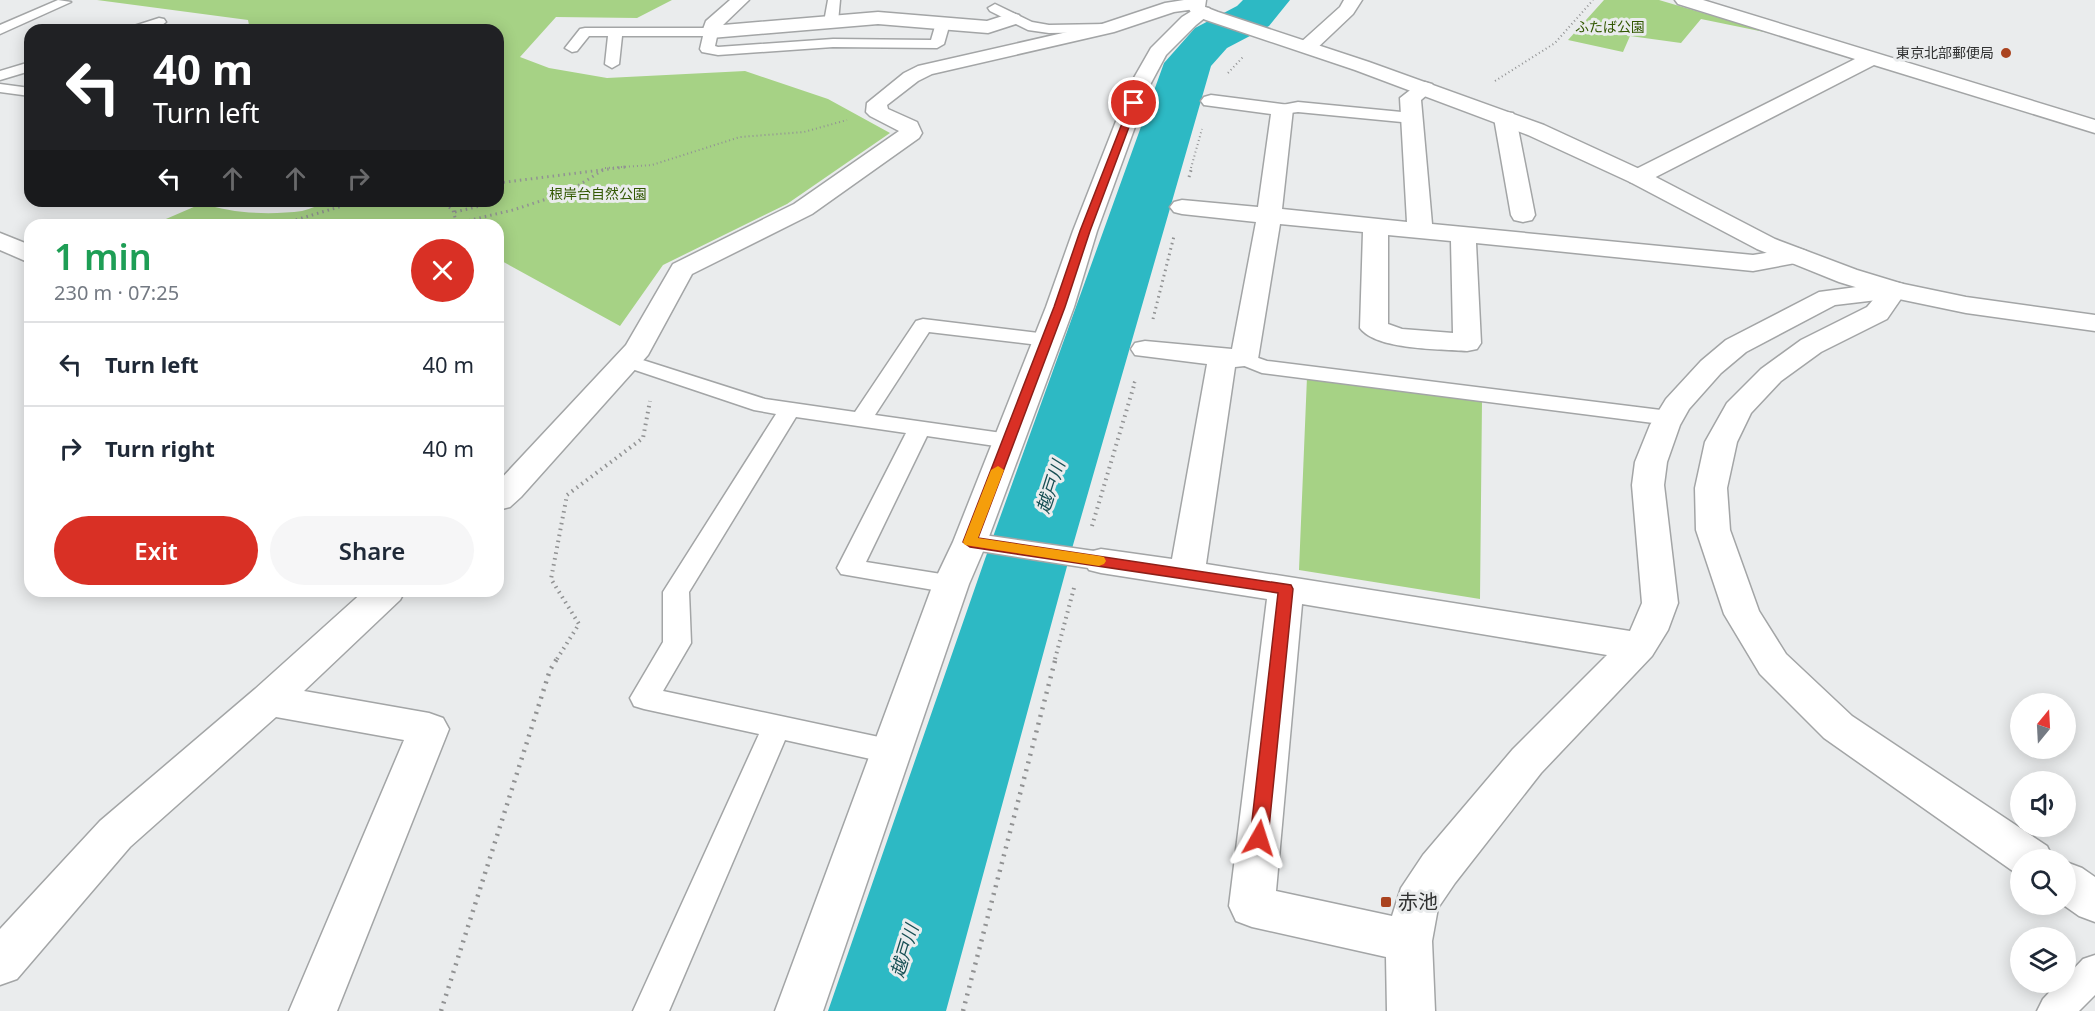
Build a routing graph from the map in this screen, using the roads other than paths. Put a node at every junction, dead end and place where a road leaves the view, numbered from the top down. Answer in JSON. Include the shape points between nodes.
{"nodes":[{"id":1,"x":740,"y":0,"type":"edge"},
{"id":2,"x":834,"y":0,"type":"edge"},
{"id":3,"x":1353,"y":0,"type":"edge"},
{"id":4,"x":1684,"y":0,"type":"edge"},
{"id":5,"x":64,"y":2,"type":"dead end"},
{"id":6,"x":1197,"y":6,"type":"edge"},
{"id":7,"x":995,"y":8,"type":"dead end"},
{"id":8,"x":1011,"y":19,"type":"junction"},
{"id":9,"x":159,"y":22,"type":"dead end"},
{"id":10,"x":831,"y":22,"type":"junction"},
{"id":11,"x":943,"y":23,"type":"junction"},
{"id":12,"x":153,"y":24,"type":"edge"},
{"id":13,"x":1107,"y":28,"type":"junction"},
{"id":14,"x":0,"y":30,"type":"edge"},
{"id":15,"x":711,"y":32,"type":"junction"},
{"id":16,"x":615,"y":33,"type":"junction"},
{"id":17,"x":1307,"y":47,"type":"junction"},
{"id":18,"x":572,"y":48,"type":"dead end"},
{"id":19,"x":1872,"y":58,"type":"junction"},
{"id":20,"x":612,"y":64,"type":"dead end"},
{"id":21,"x":24,"y":68,"type":"edge"},
{"id":22,"x":0,"y":76,"type":"edge"},
{"id":23,"x":0,"y":88,"type":"edge"},
{"id":24,"x":1425,"y":88,"type":"junction"},
{"id":25,"x":24,"y":91,"type":"edge"},
{"id":26,"x":1211,"y":102,"type":"dead end"},
{"id":27,"x":1282,"y":109,"type":"junction"},
{"id":28,"x":1412,"y":118,"type":"junction"},
{"id":29,"x":1505,"y":118,"type":"junction"},
{"id":30,"x":2095,"y":127,"type":"edge"},
{"id":31,"x":1638,"y":177,"type":"junction"},
{"id":32,"x":1182,"y":207,"type":"dead end"},
{"id":33,"x":1523,"y":215,"type":"dead end"},
{"id":34,"x":1269,"y":216,"type":"junction"},
{"id":35,"x":1377,"y":226,"type":"junction"},
{"id":36,"x":1420,"y":231,"type":"junction"},
{"id":37,"x":1463,"y":235,"type":"junction"},
{"id":38,"x":0,"y":241,"type":"edge"},
{"id":39,"x":24,"y":252,"type":"edge"},
{"id":40,"x":1797,"y":256,"type":"junction"},
{"id":41,"x":1894,"y":290,"type":"junction"},
{"id":42,"x":2095,"y":322,"type":"edge"},
{"id":43,"x":1047,"y":340,"type":"junction"},
{"id":44,"x":1145,"y":349,"type":"road end"},
{"id":45,"x":1233,"y":358,"type":"junction"},
{"id":46,"x":627,"y":361,"type":"junction"},
{"id":47,"x":790,"y":409,"type":"junction"},
{"id":48,"x":1669,"y":418,"type":"junction"},
{"id":49,"x":861,"y":419,"type":"junction"},
{"id":50,"x":920,"y":428,"type":"junction"},
{"id":51,"x":1008,"y":441,"type":"junction"},
{"id":52,"x":504,"y":494,"type":"edge"},
{"id":53,"x":978,"y":543,"type":"junction"},
{"id":54,"x":1083,"y":558,"type":"joint"},
{"id":55,"x":1187,"y":573,"type":"junction"},
{"id":56,"x":951,"y":584,"type":"junction"},
{"id":57,"x":1286,"y":589,"type":"junction"},
{"id":58,"x":381,"y":597,"type":"edge"},
{"id":59,"x":1639,"y":646,"type":"junction"},
{"id":60,"x":269,"y":700,"type":"junction"},
{"id":61,"x":776,"y":728,"type":"junction"},
{"id":62,"x":893,"y":752,"type":"junction"},
{"id":63,"x":2016,"y":849,"type":"edge"},
{"id":64,"x":2076,"y":889,"type":"edge"},
{"id":65,"x":2095,"y":902,"type":"edge"},
{"id":66,"x":1409,"y":941,"type":"junction"},
{"id":67,"x":0,"y":963,"type":"edge"},
{"id":68,"x":2095,"y":971,"type":"edge"},
{"id":69,"x":313,"y":1011,"type":"edge"},
{"id":70,"x":651,"y":1011,"type":"edge"},
{"id":71,"x":799,"y":1011,"type":"edge"},
{"id":72,"x":1410,"y":1011,"type":"edge"},
{"id":73,"x":2055,"y":1011,"type":"edge"}],
"edges":[{"from":1,"to":15,"type":"street","via":[[713,25]]},
{"from":2,"to":10,"type":"lane"},
{"from":3,"to":17,"type":"street"},
{"from":4,"to":19,"type":"street"},
{"from":5,"to":14,"type":"lane"},
{"from":6,"to":13,"type":"street","via":[[1171,7]]},
{"from":6,"to":17,"type":"street"},
{"from":6,"to":43,"type":"street","via":[[1189,21],[1158,52],[1141,83]]},
{"from":7,"to":8,"type":"lane"},
{"from":8,"to":11,"type":"street","via":[[988,27]]},
{"from":8,"to":13,"type":"lane","via":[[1049,29]]},
{"from":9,"to":12,"type":"lane"},
{"from":10,"to":11,"type":"street","via":[[878,18]]},
{"from":10,"to":15,"type":"street"},
{"from":11,"to":15,"type":"lane","via":[[937,44],[833,43],[718,51],[707,49]]},
{"from":13,"to":46,"type":"street","via":[[925,70],[911,77],[877,103],[877,112],[909,127],[911,133],[803,209],[682,269],[638,349]]},
{"from":15,"to":16,"type":"lane"},
{"from":16,"to":18,"type":"lane","via":[[585,32]]},
{"from":16,"to":20,"type":"lane"},
{"from":17,"to":24,"type":"street"},
{"from":19,"to":30,"type":"street"},
{"from":19,"to":31,"type":"street"},
{"from":21,"to":22,"type":"lane"},
{"from":23,"to":25,"type":"lane"},
{"from":24,"to":28,"type":"street","via":[[1410,98]]},
{"from":24,"to":29,"type":"street"},
{"from":26,"to":27,"type":"street"},
{"from":27,"to":28,"type":"lane","via":[[1298,107]]},
{"from":27,"to":34,"type":"street"},
{"from":28,"to":36,"type":"street"},
{"from":29,"to":31,"type":"street"},
{"from":29,"to":33,"type":"street"},
{"from":31,"to":40,"type":"street","via":[[1766,244]]},
{"from":32,"to":34,"type":"street"},
{"from":34,"to":35,"type":"street"},
{"from":34,"to":45,"type":"street"},
{"from":35,"to":36,"type":"street"},
{"from":35,"to":37,"type":"street","via":[[1374,328],[1398,338],[1467,343]]},
{"from":36,"to":37,"type":"street"},
{"from":37,"to":40,"type":"street","via":[[1753,263]]},
{"from":38,"to":39,"type":"street"},
{"from":40,"to":41,"type":"street"},
{"from":41,"to":42,"type":"street","via":[[1966,305]]},
{"from":41,"to":48,"type":"street","via":[[1828,298],[1736,346],[1711,367]]},
{"from":41,"to":63,"type":"street","via":[[1877,313],[1811,346],[1771,375],[1738,409],[1721,442],[1711,488],[1713,530],[1742,614],[1773,664],[1839,727]]},
{"from":43,"to":49,"type":"lane","via":[[922,325]]},
{"from":43,"to":51,"type":"street"},
{"from":44,"to":45,"type":"street"},
{"from":45,"to":48,"type":"lane","via":[[1262,368]]},
{"from":45,"to":55,"type":"street"},
{"from":46,"to":47,"type":"lane","via":[[762,405]]},
{"from":46,"to":52,"type":"street"},
{"from":47,"to":49,"type":"lane"},
{"from":47,"to":61,"type":"lane","via":[[676,592],[677,643],[644,698]]},
{"from":48,"to":59,"type":"street","via":[[1651,462],[1648,485],[1660,603]]},
{"from":49,"to":50,"type":"lane"},
{"from":50,"to":51,"type":"lane"},
{"from":50,"to":56,"type":"lane","via":[[850,568]]},
{"from":51,"to":53,"type":"street"},
{"from":53,"to":54,"type":"lane"},
{"from":53,"to":56,"type":"street"},
{"from":54,"to":55,"type":"street"},
{"from":55,"to":57,"type":"street"},
{"from":56,"to":62,"type":"street"},
{"from":57,"to":59,"type":"street"},
{"from":57,"to":66,"type":"street","via":[[1252,906]]},
{"from":58,"to":60,"type":"street"},
{"from":59,"to":66,"type":"street","via":[[1527,761],[1439,869],[1417,902]]},
{"from":60,"to":67,"type":"street","via":[[115,834]]},
{"from":60,"to":69,"type":"street","via":[[429,729]]},
{"from":61,"to":62,"type":"lane"},
{"from":61,"to":70,"type":"lane"},
{"from":62,"to":71,"type":"street"},
{"from":64,"to":65,"type":"street"},
{"from":66,"to":72,"type":"street"},
{"from":68,"to":73,"type":"lane"}]}
